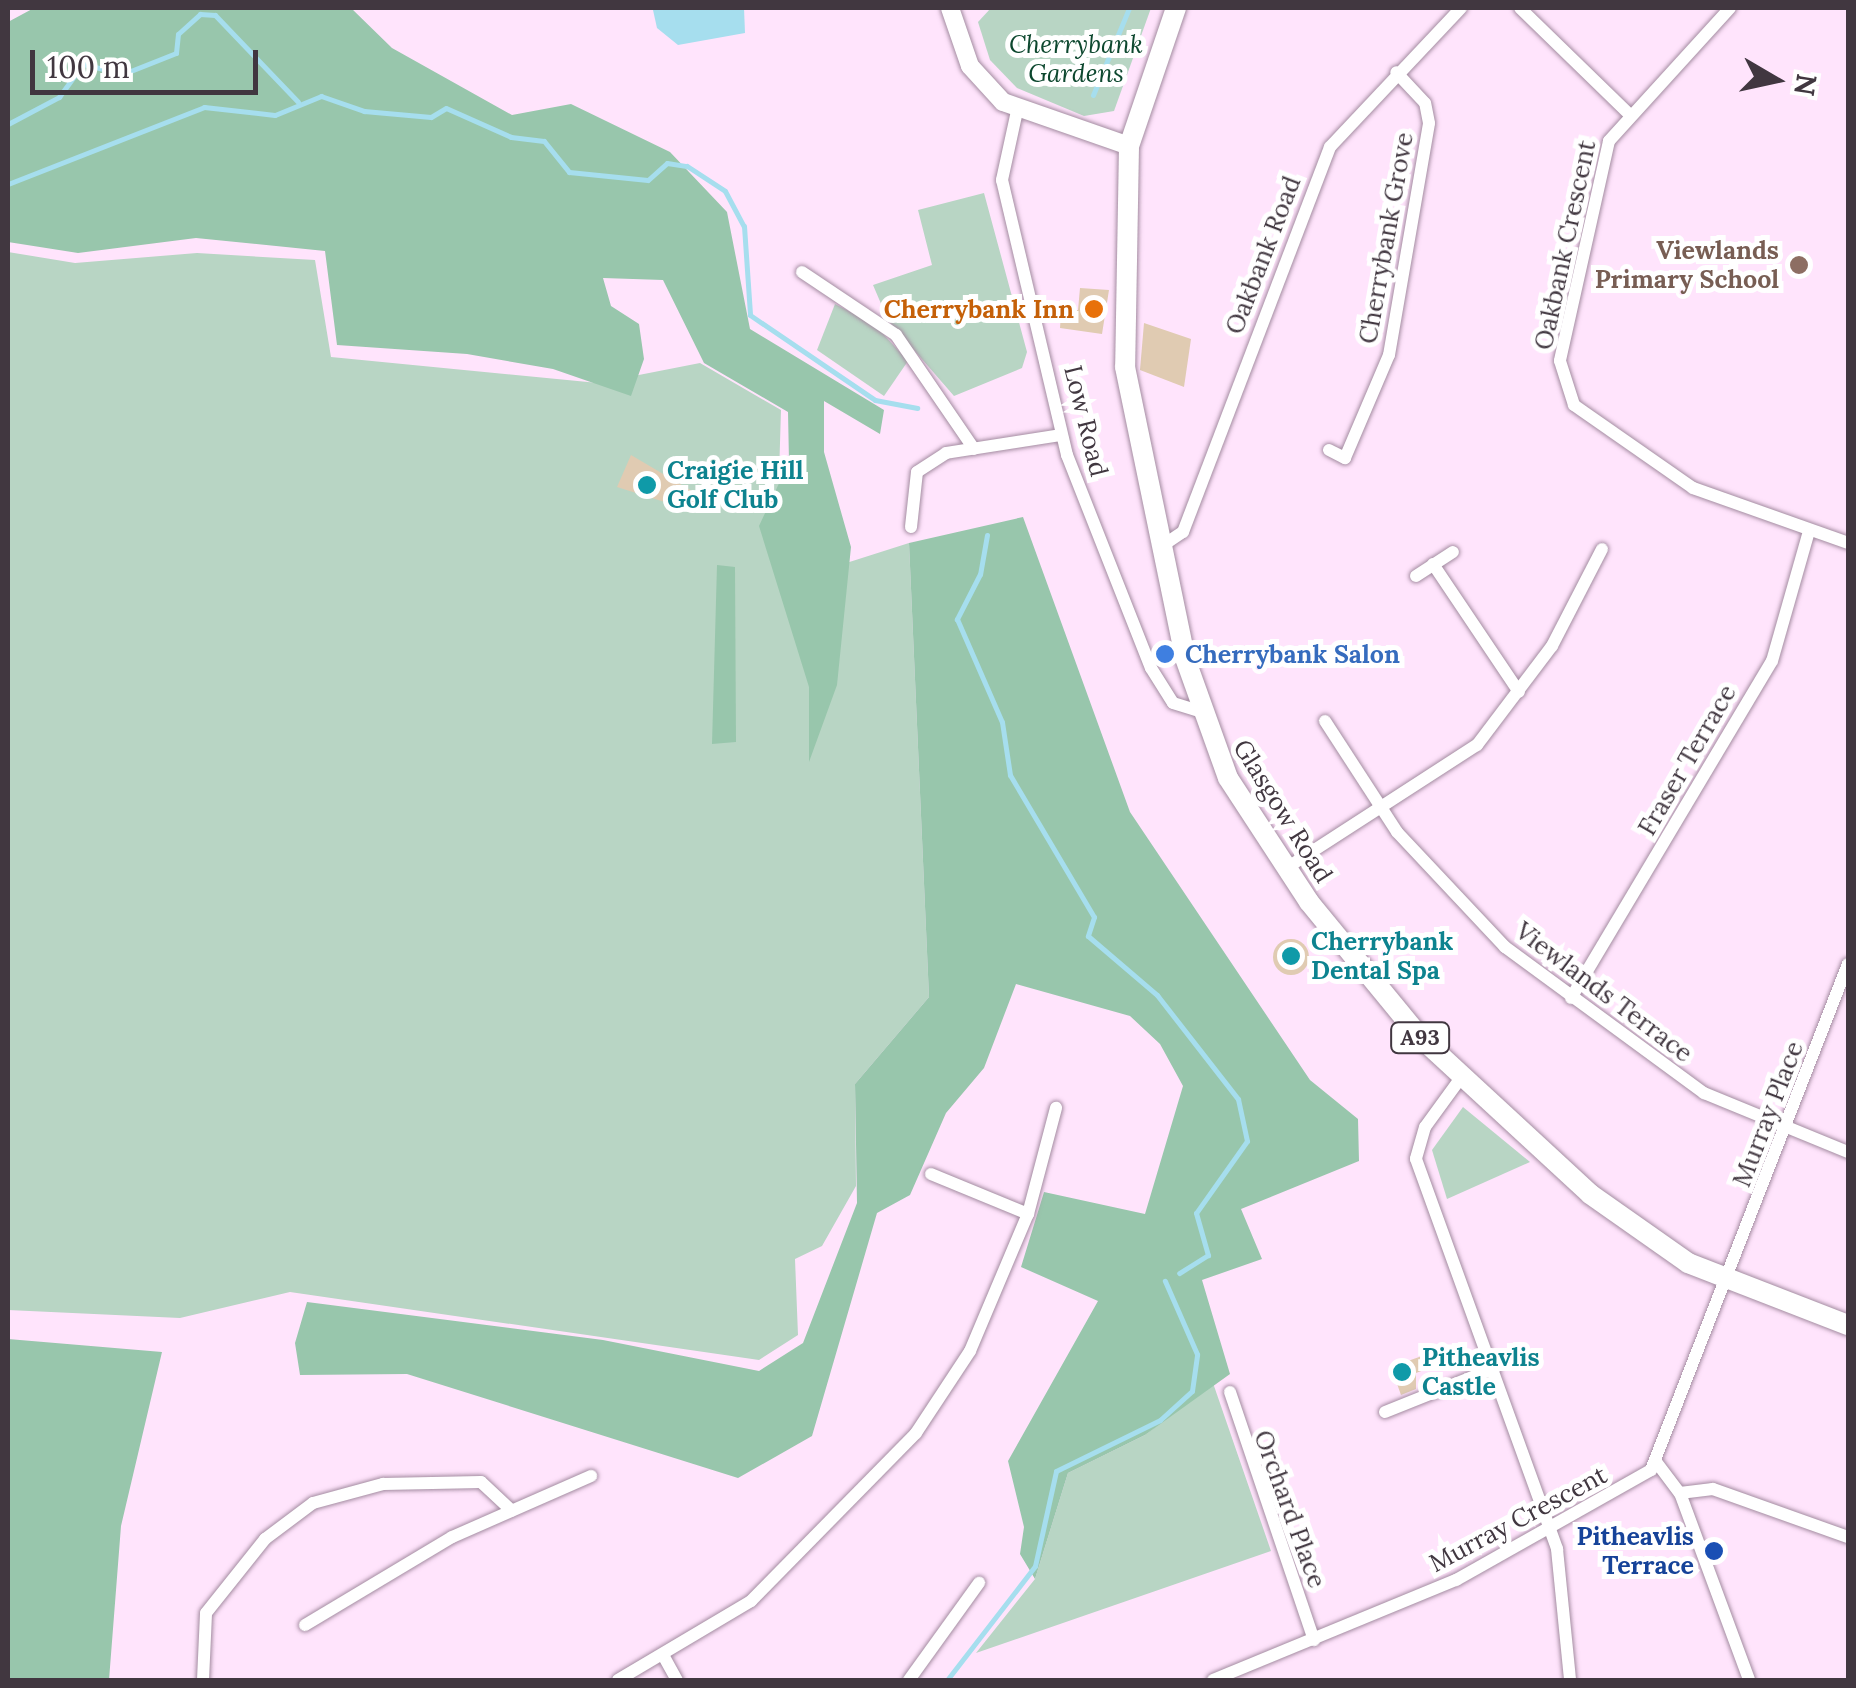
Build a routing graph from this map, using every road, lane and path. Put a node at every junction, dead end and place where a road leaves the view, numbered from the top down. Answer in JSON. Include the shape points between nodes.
{"nodes":[{"id":1,"x":950,"y":8,"type":"edge"},
{"id":2,"x":1176,"y":8,"type":"edge"},
{"id":3,"x":1461,"y":8,"type":"edge"},
{"id":4,"x":1520,"y":8,"type":"edge"},
{"id":5,"x":1730,"y":8,"type":"edge"},
{"id":6,"x":1396,"y":72,"type":"junction"},
{"id":7,"x":1017,"y":111,"type":"junction"},
{"id":8,"x":1628,"y":113,"type":"junction"},
{"id":9,"x":1129,"y":146,"type":"junction"},
{"id":10,"x":802,"y":272,"type":"dead end"},
{"id":11,"x":1061,"y":435,"type":"junction"},
{"id":12,"x":974,"y":448,"type":"junction"},
{"id":13,"x":1329,"y":450,"type":"dead end"},
{"id":14,"x":911,"y":527,"type":"dead end"},
{"id":15,"x":1809,"y":531,"type":"junction"},
{"id":16,"x":1848,"y":544,"type":"edge"},
{"id":17,"x":1160,"y":548,"type":"junction"},
{"id":18,"x":1602,"y":549,"type":"dead end"},
{"id":19,"x":1452,"y":552,"type":"dead end"},
{"id":20,"x":1433,"y":564,"type":"junction"},
{"id":21,"x":1416,"y":576,"type":"dead end"},
{"id":22,"x":1519,"y":692,"type":"junction"},
{"id":23,"x":1200,"y":711,"type":"junction"},
{"id":24,"x":1326,"y":721,"type":"dead end"},
{"id":25,"x":1378,"y":805,"type":"junction"},
{"id":26,"x":1285,"y":869,"type":"junction"},
{"id":27,"x":1848,"y":964,"type":"edge"},
{"id":28,"x":1571,"y":998,"type":"junction"},
{"id":29,"x":1460,"y":1079,"type":"junction"},
{"id":30,"x":1056,"y":1108,"type":"dead end"},
{"id":31,"x":1785,"y":1132,"type":"junction"},
{"id":32,"x":1848,"y":1152,"type":"edge"},
{"id":33,"x":931,"y":1174,"type":"dead end"},
{"id":34,"x":1028,"y":1214,"type":"junction"},
{"id":35,"x":1730,"y":1281,"type":"junction"},
{"id":36,"x":1848,"y":1325,"type":"edge"},
{"id":37,"x":1495,"y":1368,"type":"junction"},
{"id":38,"x":1230,"y":1392,"type":"dead end"},
{"id":39,"x":1385,"y":1412,"type":"dead end"},
{"id":40,"x":1657,"y":1463,"type":"junction"},
{"id":41,"x":591,"y":1476,"type":"dead end"},
{"id":42,"x":1680,"y":1493,"type":"junction"},
{"id":43,"x":512,"y":1511,"type":"junction"},
{"id":44,"x":1550,"y":1532,"type":"junction"},
{"id":45,"x":1848,"y":1537,"type":"edge"},
{"id":46,"x":979,"y":1584,"type":"dead end"},
{"id":47,"x":305,"y":1625,"type":"dead end"},
{"id":48,"x":1314,"y":1640,"type":"junction"},
{"id":49,"x":663,"y":1655,"type":"junction"},
{"id":50,"x":203,"y":1680,"type":"edge"},
{"id":51,"x":618,"y":1680,"type":"edge"},
{"id":52,"x":677,"y":1680,"type":"edge"},
{"id":53,"x":909,"y":1680,"type":"edge"},
{"id":54,"x":1213,"y":1680,"type":"edge"},
{"id":55,"x":1570,"y":1680,"type":"edge"},
{"id":56,"x":1749,"y":1680,"type":"edge"}],
"edges":[{"from":1,"to":7,"type":"main road","via":[[970,66]]},
{"from":2,"to":9,"type":"main road","name":"Glasgow Road","number":"A93"},
{"from":3,"to":6,"type":"street","name":"Oakbank Road"},
{"from":4,"to":8,"type":"street"},
{"from":5,"to":8,"type":"street","name":"Oakbank Crescent"},
{"from":6,"to":13,"type":"street","name":"Cherrybank Grove","via":[[1425,103],[1429,123],[1390,355],[1345,458]]},
{"from":6,"to":17,"type":"street","name":"Oakbank Road","via":[[1330,146],[1183,532]]},
{"from":7,"to":9,"type":"main road"},
{"from":7,"to":11,"type":"street","name":"Low Road","via":[[1002,180]]},
{"from":8,"to":15,"type":"street","name":"Oakbank Crescent","via":[[1604,156],[1560,361],[1574,405],[1693,488]]},
{"from":9,"to":17,"type":"main road","name":"Glasgow Road","number":"A93","via":[[1125,367]]},
{"from":10,"to":12,"type":"street","via":[[896,336]]},
{"from":11,"to":12,"type":"street"},
{"from":11,"to":23,"type":"street","name":"Low Road","via":[[1152,668],[1174,702]]},
{"from":12,"to":14,"type":"street","via":[[946,452],[917,472]]},
{"from":15,"to":16,"type":"street","name":"Oakbank Crescent"},
{"from":15,"to":28,"type":"street","name":"Fraser Terrace","via":[[1772,660]]},
{"from":17,"to":23,"type":"main road","name":"Glasgow Road","number":"A93"},
{"from":18,"to":22,"type":"street"},
{"from":19,"to":20,"type":"street"},
{"from":20,"to":21,"type":"street"},
{"from":20,"to":22,"type":"street"},
{"from":22,"to":25,"type":"street","via":[[1466,754]]},
{"from":23,"to":26,"type":"main road","name":"Glasgow Road","number":"A93","via":[[1228,778]]},
{"from":24,"to":25,"type":"street","name":"Viewlands Terrace"},
{"from":25,"to":26,"type":"street"},
{"from":25,"to":28,"type":"street","name":"Viewlands Terrace","via":[[1435,880]]},
{"from":26,"to":29,"type":"main road","name":"Glasgow Road","number":"A93"},
{"from":27,"to":31,"type":"street","name":"Murray Place"},
{"from":28,"to":31,"type":"street","name":"Viewlands Terrace","via":[[1661,1067]]},
{"from":29,"to":35,"type":"main road","name":"Glasgow Road","number":"A93","via":[[1632,1229]]},
{"from":29,"to":37,"type":"street","via":[[1425,1127],[1416,1158]]},
{"from":30,"to":34,"type":"street"},
{"from":31,"to":32,"type":"street","name":"Viewlands Terrace"},
{"from":31,"to":35,"type":"street","name":"Murray Place"},
{"from":33,"to":34,"type":"street"},
{"from":34,"to":49,"type":"street","via":[[970,1351],[916,1434],[752,1601]]},
{"from":35,"to":36,"type":"main road","name":"Glasgow Road","number":"A93"},
{"from":35,"to":40,"type":"street"},
{"from":37,"to":39,"type":"street"},
{"from":37,"to":44,"type":"street"},
{"from":38,"to":48,"type":"street","name":"Orchard Place"},
{"from":40,"to":42,"type":"street"},
{"from":40,"to":44,"type":"street","name":"Murray Crescent"},
{"from":41,"to":43,"type":"street"},
{"from":42,"to":45,"type":"street","via":[[1713,1489]]},
{"from":42,"to":56,"type":"street"},
{"from":43,"to":47,"type":"street"},
{"from":43,"to":50,"type":"street","via":[[481,1482],[383,1484],[313,1503],[265,1538],[206,1613]]},
{"from":44,"to":48,"type":"street","name":"Murray Crescent"},
{"from":44,"to":55,"type":"street","via":[[1564,1578]]},
{"from":46,"to":53,"type":"street"},
{"from":48,"to":54,"type":"street","name":"Murray Crescent"},
{"from":49,"to":51,"type":"street"},
{"from":49,"to":52,"type":"street"}]}
